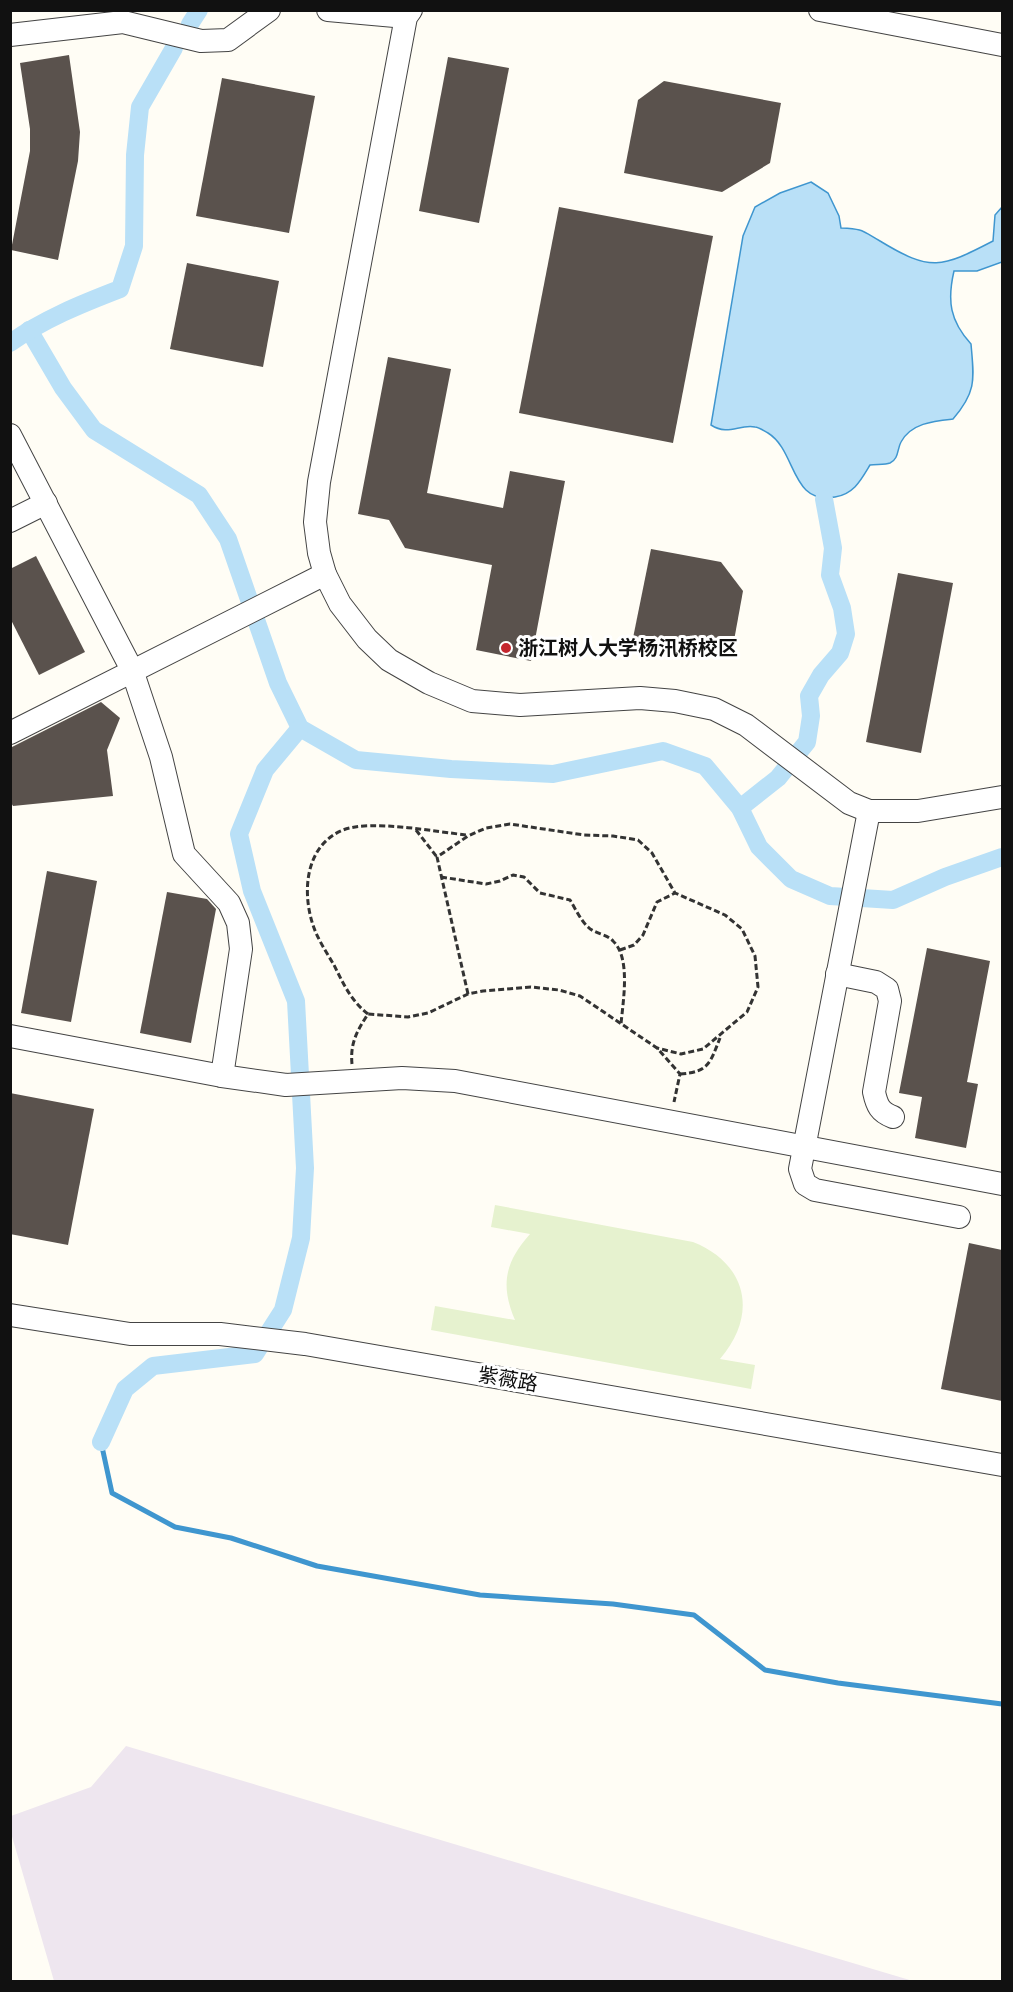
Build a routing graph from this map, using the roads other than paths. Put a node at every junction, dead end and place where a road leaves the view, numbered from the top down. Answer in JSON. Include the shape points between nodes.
{"nodes":[{"id":1,"x":268,"y":10,"type":"edge"},
{"id":2,"x":328,"y":10,"type":"edge"},
{"id":3,"x":820,"y":10,"type":"edge"},
{"id":4,"x":408,"y":14,"type":"edge"},
{"id":5,"x":10,"y":35,"type":"edge"},
{"id":6,"x":1002,"y":45,"type":"edge"},
{"id":7,"x":10,"y":435,"type":"edge"},
{"id":8,"x":46,"y":503,"type":"junction"},
{"id":9,"x":10,"y":521,"type":"edge"},
{"id":10,"x":325,"y":574,"type":"junction"},
{"id":11,"x":132,"y":670,"type":"junction"},
{"id":12,"x":10,"y":733,"type":"edge"},
{"id":13,"x":1002,"y":797,"type":"edge"},
{"id":14,"x":869,"y":811,"type":"junction"},
{"id":15,"x":837,"y":974,"type":"junction"},
{"id":16,"x":10,"y":1036,"type":"edge"},
{"id":17,"x":222,"y":1076,"type":"junction"},
{"id":18,"x":893,"y":1117,"type":"dead end"},
{"id":19,"x":803,"y":1147,"type":"junction"},
{"id":20,"x":1002,"y":1184,"type":"edge"},
{"id":21,"x":959,"y":1217,"type":"dead end"},
{"id":22,"x":10,"y":1315,"type":"edge"},
{"id":23,"x":1002,"y":1465,"type":"edge"}],
"edges":[{"from":1,"to":5,"type":"street","via":[[228,40],[201,41],[123,22]]},
{"from":2,"to":4,"type":"street"},
{"from":3,"to":6,"type":"street"},
{"from":4,"to":10,"type":"street","via":[[319,482],[315,522]]},
{"from":7,"to":8,"type":"street"},
{"from":8,"to":9,"type":"street"},
{"from":8,"to":11,"type":"street"},
{"from":10,"to":11,"type":"street"},
{"from":10,"to":14,"type":"street","via":[[340,604],[367,639],[389,660],[429,683],[472,701],[520,705],[640,698],[714,710],[746,725],[849,803]]},
{"from":11,"to":12,"type":"street"},
{"from":11,"to":17,"type":"street","via":[[161,758],[184,854],[229,903],[238,923],[241,949]]},
{"from":13,"to":14,"type":"street","via":[[918,811]]},
{"from":14,"to":15,"type":"street"},
{"from":15,"to":18,"type":"street","via":[[876,982],[887,989],[890,1001],[874,1092],[882,1113]]},
{"from":15,"to":19,"type":"street"},
{"from":16,"to":17,"type":"street"},
{"from":17,"to":19,"type":"street","via":[[286,1084],[402,1078],[455,1081]]},
{"from":19,"to":20,"type":"street"},
{"from":19,"to":21,"type":"street","via":[[800,1169],[805,1184],[815,1190]]},
{"from":22,"to":23,"type":"street","name":"紫薇路","via":[[130,1334],[219,1334],[305,1344]]}]}
